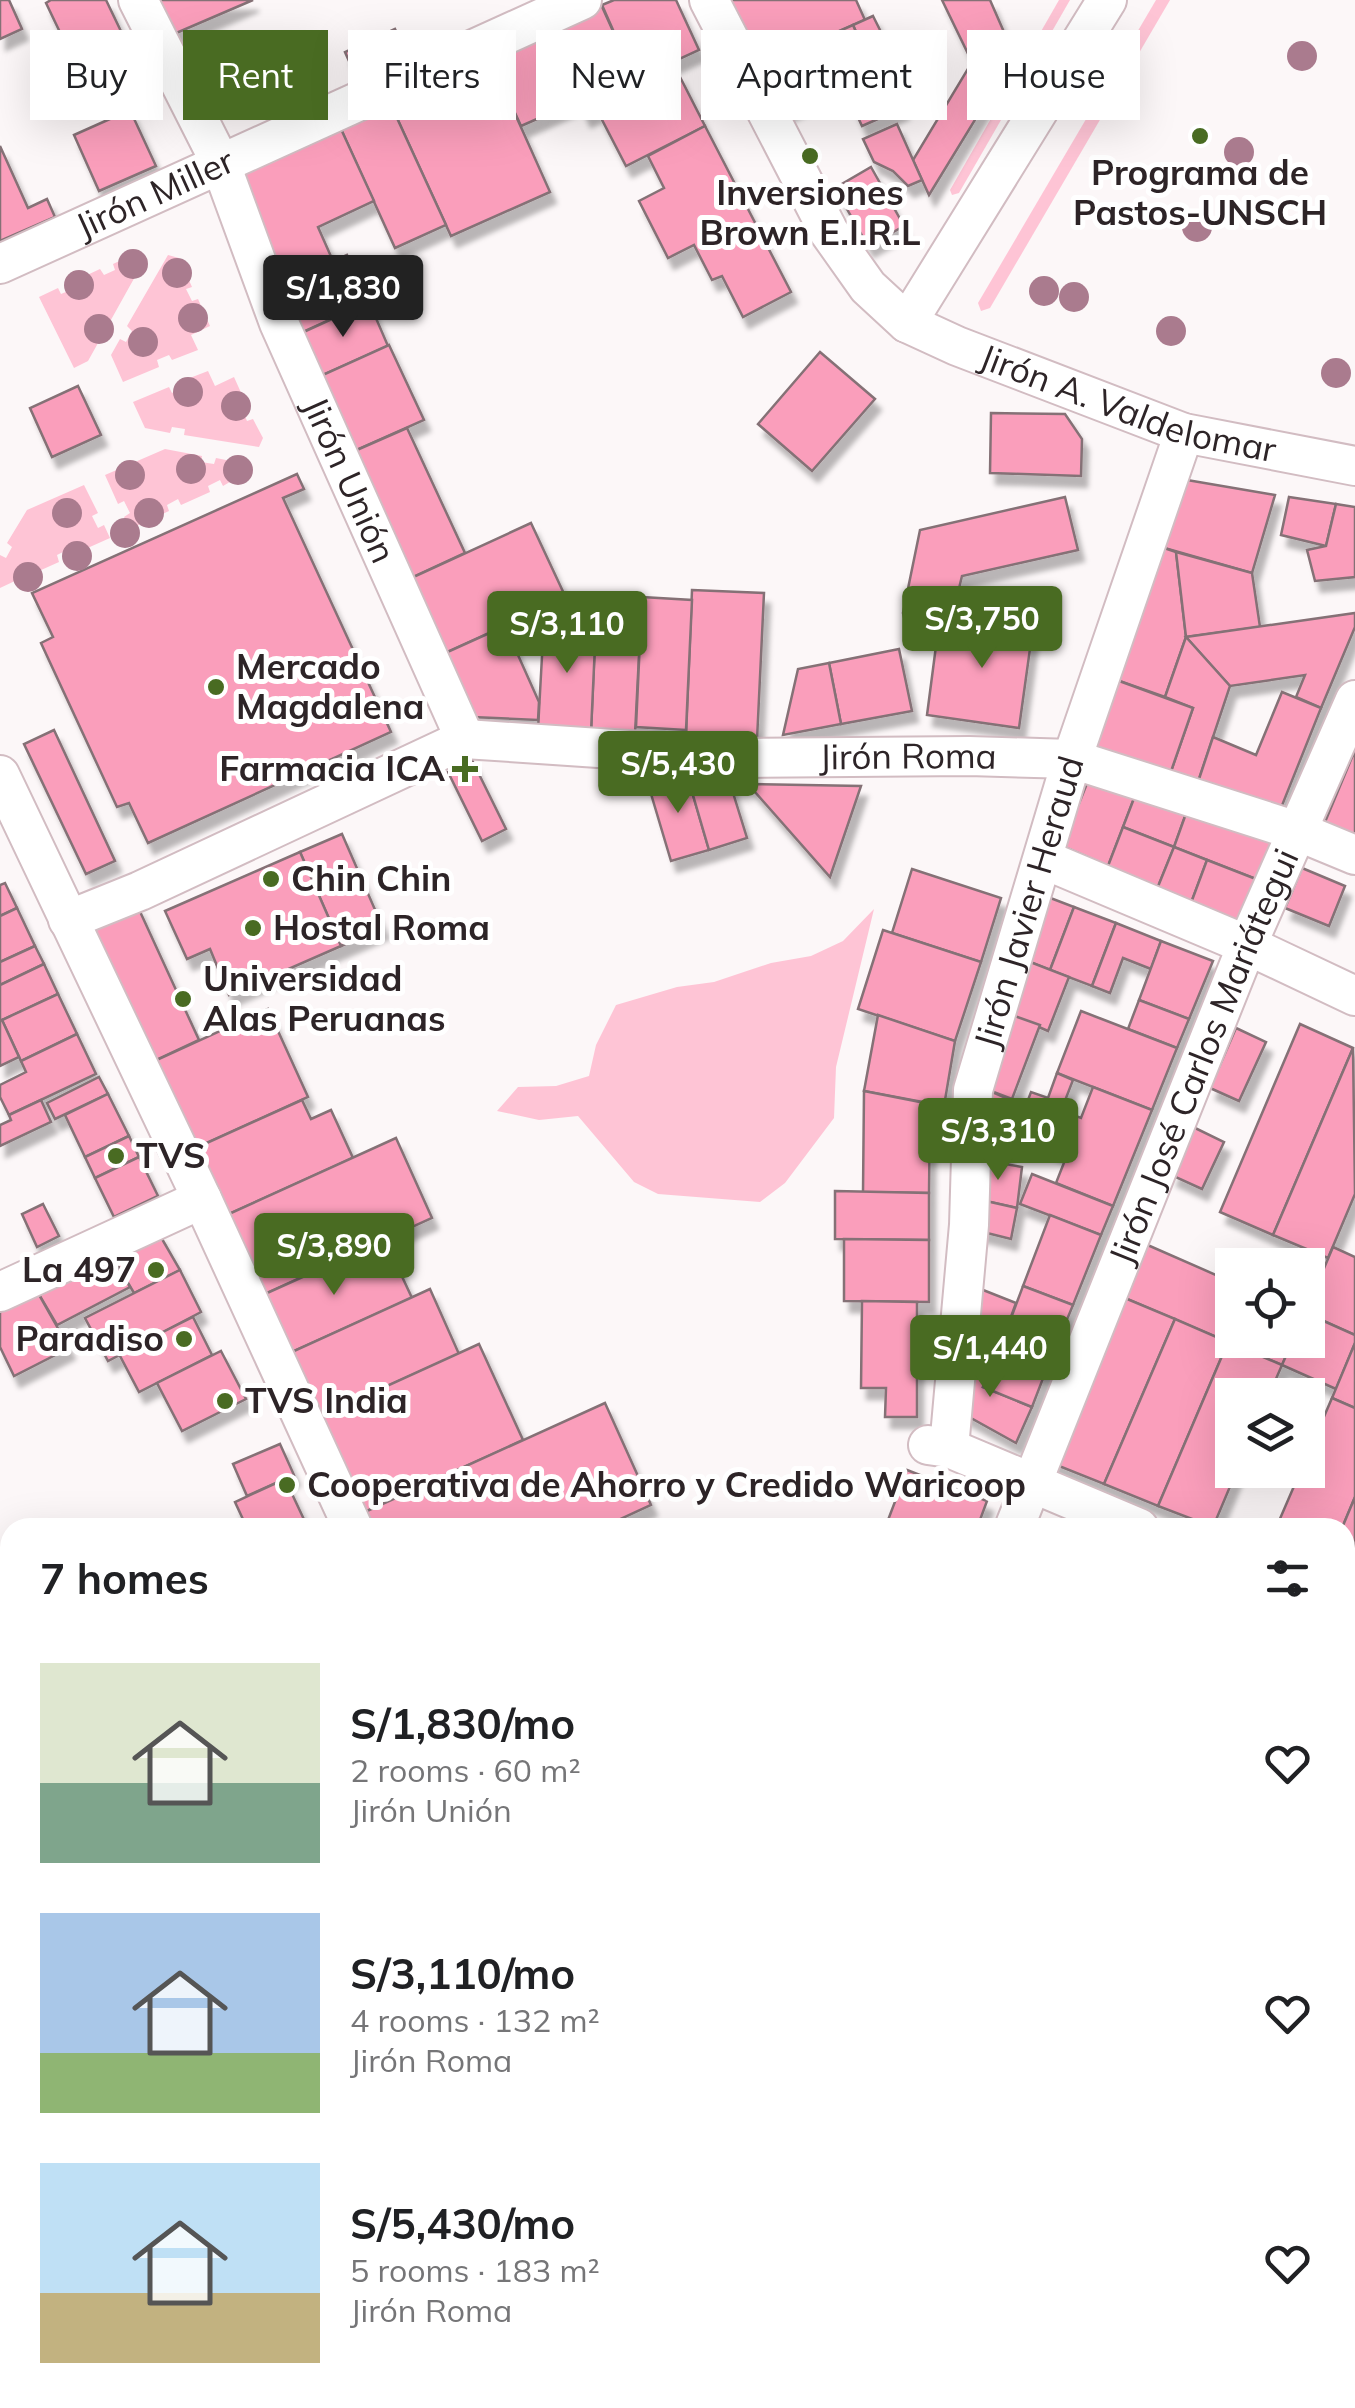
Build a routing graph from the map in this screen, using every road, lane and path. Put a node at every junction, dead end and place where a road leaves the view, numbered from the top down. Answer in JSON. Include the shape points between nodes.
{"nodes":[{"id":1,"x":138,"y":0,"type":"edge"},
{"id":2,"x":582,"y":0,"type":"edge"},
{"id":3,"x":709,"y":0,"type":"edge"},
{"id":4,"x":1107,"y":0,"type":"edge"},
{"id":5,"x":220,"y":162,"type":"junction"},
{"id":6,"x":0,"y":264,"type":"edge"},
{"id":7,"x":907,"y":324,"type":"junction"},
{"id":8,"x":1184,"y":433,"type":"junction"},
{"id":9,"x":1355,"y":466,"type":"edge"},
{"id":10,"x":1355,"y":700,"type":"edge"},
{"id":11,"x":466,"y":739,"type":"junction"},
{"id":12,"x":1072,"y":758,"type":"junction"},
{"id":13,"x":0,"y":775,"type":"edge"},
{"id":14,"x":1297,"y":831,"type":"junction"},
{"id":15,"x":1355,"y":856,"type":"edge"},
{"id":16,"x":1044,"y":859,"type":"junction"},
{"id":17,"x":68,"y":920,"type":"junction"},
{"id":18,"x":1247,"y":946,"type":"junction"},
{"id":19,"x":1355,"y":996,"type":"edge"},
{"id":20,"x":202,"y":1199,"type":"junction"},
{"id":21,"x":0,"y":1292,"type":"edge"},
{"id":22,"x":1030,"y":1484,"type":"junction"},
{"id":23,"x":348,"y":1518,"type":"edge"},
{"id":24,"x":1018,"y":1518,"type":"edge"},
{"id":25,"x":1114,"y":1518,"type":"edge"}],
"edges":[{"from":1,"to":5,"type":"street","name":"Jirón Unión"},
{"from":2,"to":5,"type":"street","name":"Jirón Miller"},
{"from":3,"to":7,"type":"street","name":"Jirón A. Valdelomar","via":[[829,232],[868,287]]},
{"from":4,"to":7,"type":"street"},
{"from":5,"to":6,"type":"street","name":"Jirón Miller"},
{"from":5,"to":11,"type":"street","name":"Jirón Unión","via":[[280,323]]},
{"from":7,"to":8,"type":"street","name":"Jirón A. Valdelomar"},
{"from":8,"to":9,"type":"street","name":"Jirón A. Valdelomar"},
{"from":8,"to":12,"type":"street","name":"Jirón Javier Heraud"},
{"from":10,"to":14,"type":"street","name":"Jirón José Carlos Mariátegui"},
{"from":11,"to":12,"type":"street","name":"Jirón Roma","via":[[746,758]]},
{"from":11,"to":17,"type":"street","name":"Jirón Roma"},
{"from":12,"to":14,"type":"street","name":"Jirón Roma"},
{"from":12,"to":16,"type":"street","name":"Jirón Javier Heraud"},
{"from":13,"to":17,"type":"street"},
{"from":14,"to":15,"type":"street","name":"Jirón Roma"},
{"from":14,"to":18,"type":"street","name":"Jirón José Carlos Mariátegui"},
{"from":16,"to":18,"type":"street"},
{"from":16,"to":22,"type":"street","name":"Jirón Javier Heraud","via":[[974,1090],[969,1226],[936,1446]]},
{"from":17,"to":20,"type":"street"},
{"from":18,"to":19,"type":"street"},
{"from":18,"to":22,"type":"street","name":"Jirón José Carlos Mariátegui"},
{"from":20,"to":21,"type":"street"},
{"from":20,"to":23,"type":"street"},
{"from":22,"to":24,"type":"street","name":"Jirón José Carlos Mariátegui"},
{"from":22,"to":25,"type":"street"}]}
